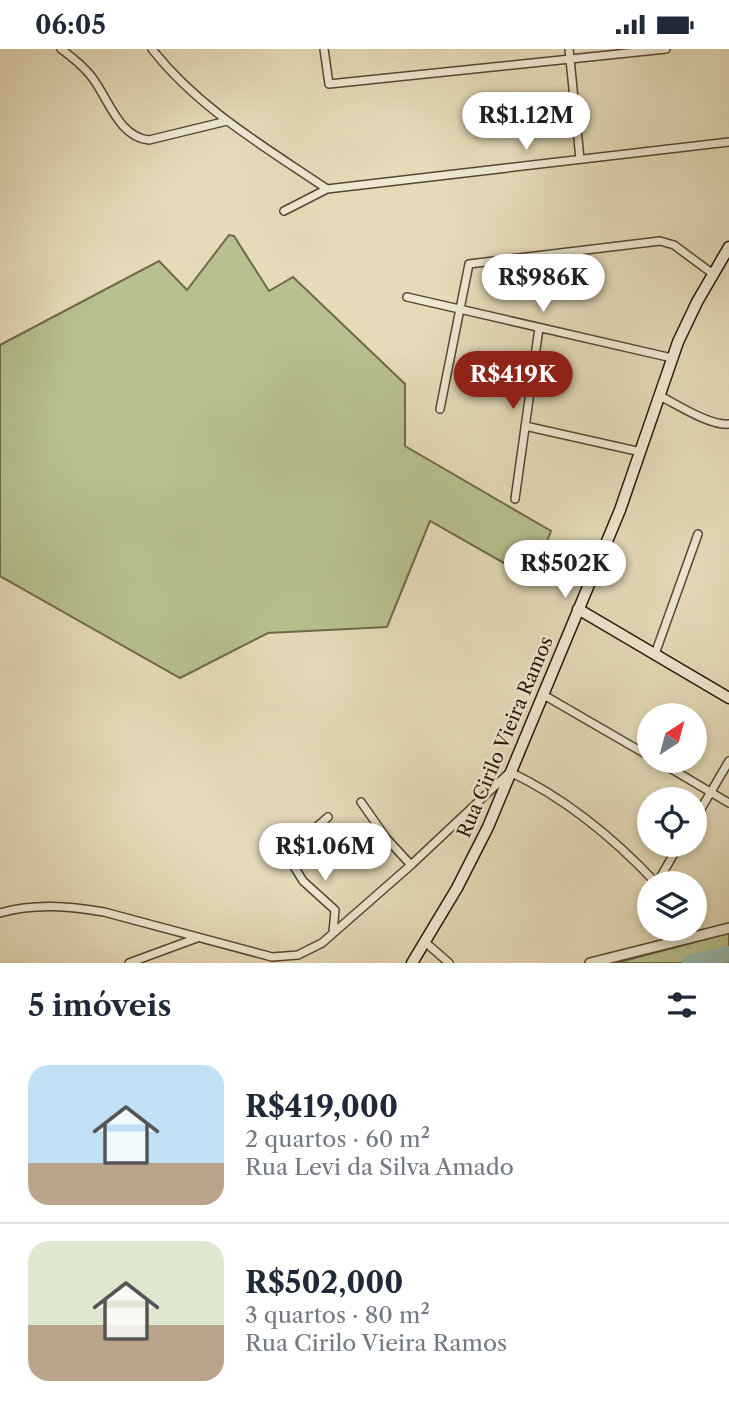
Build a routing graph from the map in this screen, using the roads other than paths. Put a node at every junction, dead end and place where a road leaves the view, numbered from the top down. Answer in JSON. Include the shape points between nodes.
{"nodes":[{"id":1,"x":61,"y":49,"type":"edge"},
{"id":2,"x":152,"y":49,"type":"edge"},
{"id":3,"x":324,"y":49,"type":"edge"},
{"id":4,"x":569,"y":49,"type":"edge"},
{"id":5,"x":666,"y":49,"type":"edge"},
{"id":6,"x":570,"y":59,"type":"junction"},
{"id":7,"x":228,"y":121,"type":"junction"},
{"id":8,"x":729,"y":142,"type":"edge"},
{"id":9,"x":580,"y":159,"type":"junction"},
{"id":10,"x":327,"y":189,"type":"junction"},
{"id":11,"x":284,"y":211,"type":"dead end"},
{"id":12,"x":729,"y":247,"type":"edge"},
{"id":13,"x":713,"y":274,"type":"junction"},
{"id":14,"x":407,"y":297,"type":"dead end"},
{"id":15,"x":460,"y":309,"type":"junction"},
{"id":16,"x":539,"y":328,"type":"junction"},
{"id":17,"x":672,"y":358,"type":"junction"},
{"id":18,"x":660,"y":396,"type":"junction"},
{"id":19,"x":440,"y":409,"type":"dead end"},
{"id":20,"x":729,"y":424,"type":"edge"},
{"id":21,"x":525,"y":426,"type":"junction"},
{"id":22,"x":641,"y":452,"type":"junction"},
{"id":23,"x":515,"y":499,"type":"dead end"},
{"id":24,"x":698,"y":534,"type":"dead end"},
{"id":25,"x":578,"y":609,"type":"junction"},
{"id":26,"x":654,"y":654,"type":"junction"},
{"id":27,"x":542,"y":694,"type":"junction"},
{"id":28,"x":729,"y":698,"type":"edge"},
{"id":29,"x":637,"y":749,"type":"edge"},
{"id":30,"x":729,"y":761,"type":"edge"},
{"id":31,"x":510,"y":772,"type":"junction"},
{"id":32,"x":679,"y":773,"type":"edge"},
{"id":33,"x":711,"y":792,"type":"junction"},
{"id":34,"x":707,"y":799,"type":"edge"},
{"id":35,"x":361,"y":803,"type":"dead end"},
{"id":36,"x":729,"y":803,"type":"edge"},
{"id":37,"x":328,"y":817,"type":"dead end"},
{"id":38,"x":277,"y":839,"type":"dead end"},
{"id":39,"x":286,"y":854,"type":"junction"},
{"id":40,"x":411,"y":865,"type":"junction"},
{"id":41,"x":645,"y":871,"type":"edge"},
{"id":42,"x":0,"y":913,"type":"edge"},
{"id":43,"x":729,"y":928,"type":"edge"},
{"id":44,"x":707,"y":931,"type":"edge"},
{"id":45,"x":332,"y":933,"type":"junction"},
{"id":46,"x":198,"y":938,"type":"junction"},
{"id":47,"x":662,"y":941,"type":"edge"},
{"id":48,"x":425,"y":942,"type":"junction"},
{"id":49,"x":129,"y":963,"type":"edge"},
{"id":50,"x":412,"y":963,"type":"edge"},
{"id":51,"x":449,"y":963,"type":"edge"},
{"id":52,"x":590,"y":963,"type":"edge"}],
"edges":[{"from":1,"to":7,"type":"street","via":[[90,75],[122,124],[139,139]]},
{"from":2,"to":7,"type":"street","via":[[179,81]]},
{"from":3,"to":6,"type":"street","via":[[329,85]]},
{"from":4,"to":6,"type":"street"},
{"from":5,"to":6,"type":"street"},
{"from":6,"to":9,"type":"street"},
{"from":7,"to":10,"type":"street"},
{"from":8,"to":9,"type":"street"},
{"from":9,"to":10,"type":"street"},
{"from":10,"to":11,"type":"street"},
{"from":12,"to":13,"type":"main road","name":"Rua Cirilo Vieira Ramos"},
{"from":13,"to":15,"type":"street","via":[[674,245],[660,241],[469,264]]},
{"from":13,"to":17,"type":"main road","name":"Rua Cirilo Vieira Ramos"},
{"from":14,"to":15,"type":"street"},
{"from":15,"to":16,"type":"street"},
{"from":15,"to":19,"type":"street"},
{"from":16,"to":17,"type":"street"},
{"from":16,"to":21,"type":"street"},
{"from":17,"to":18,"type":"main road","name":"Rua Cirilo Vieira Ramos"},
{"from":18,"to":20,"type":"street","via":[[712,421]]},
{"from":18,"to":22,"type":"main road","name":"Rua Cirilo Vieira Ramos"},
{"from":21,"to":22,"type":"street"},
{"from":21,"to":23,"type":"street"},
{"from":22,"to":25,"type":"main road","name":"Rua Cirilo Vieira Ramos"},
{"from":24,"to":26,"type":"street"},
{"from":25,"to":26,"type":"main road"},
{"from":25,"to":27,"type":"main road","name":"Rua Cirilo Vieira Ramos"},
{"from":26,"to":28,"type":"main road"},
{"from":27,"to":29,"type":"street"},
{"from":27,"to":31,"type":"main road","name":"Rua Cirilo Vieira Ramos"},
{"from":30,"to":33,"type":"street"},
{"from":31,"to":40,"type":"street"},
{"from":31,"to":41,"type":"street","via":[[561,799]]},
{"from":31,"to":48,"type":"main road","name":"Rua Cirilo Vieira Ramos","via":[[476,853]]},
{"from":32,"to":33,"type":"street"},
{"from":33,"to":34,"type":"street"},
{"from":33,"to":36,"type":"street"},
{"from":35,"to":40,"type":"street"},
{"from":37,"to":39,"type":"street"},
{"from":38,"to":39,"type":"street"},
{"from":39,"to":45,"type":"street","via":[[303,881],[335,910]]},
{"from":40,"to":45,"type":"street"},
{"from":42,"to":46,"type":"street","via":[[76,907]]},
{"from":43,"to":44,"type":"street"},
{"from":45,"to":46,"type":"street","via":[[311,950],[286,957]]},
{"from":46,"to":49,"type":"street"},
{"from":47,"to":52,"type":"street"},
{"from":48,"to":50,"type":"main road","name":"Rua Cirilo Vieira Ramos"},
{"from":48,"to":51,"type":"street"}]}
